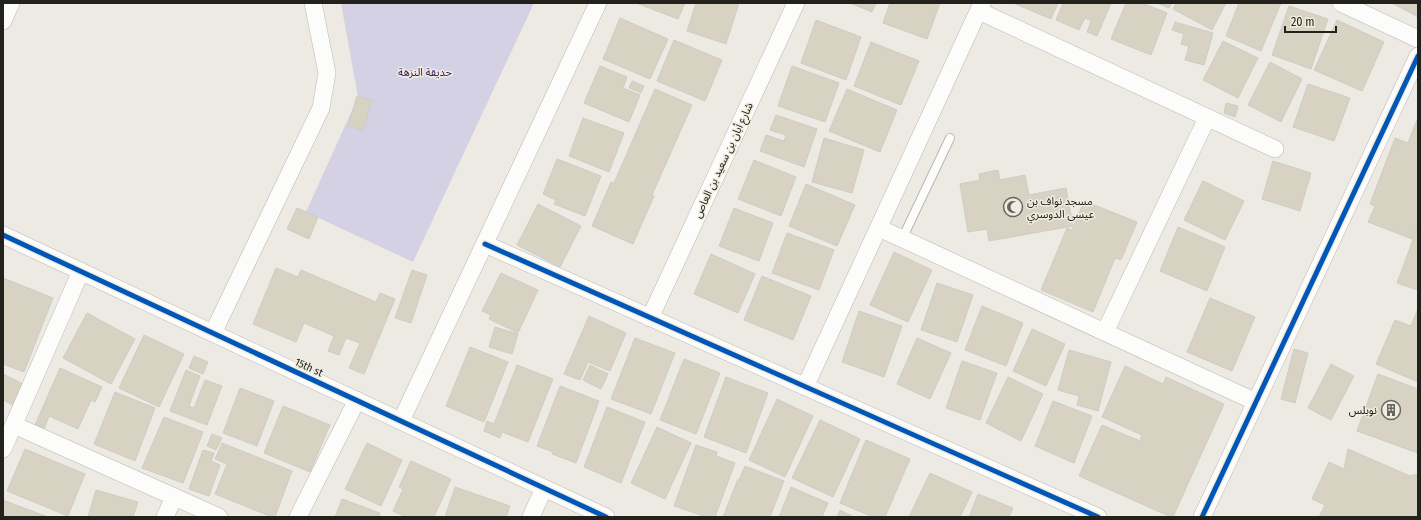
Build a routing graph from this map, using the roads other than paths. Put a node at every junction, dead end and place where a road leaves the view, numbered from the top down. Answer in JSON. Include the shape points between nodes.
{"nodes":[{"id":1,"x":11,"y":3,"type":"edge"},
{"id":2,"x":313,"y":3,"type":"edge"},
{"id":3,"x":598,"y":3,"type":"edge"},
{"id":4,"x":796,"y":3,"type":"edge"},
{"id":5,"x":1341,"y":3,"type":"edge"},
{"id":6,"x":981,"y":7,"type":"edge"},
{"id":7,"x":3,"y":21,"type":"edge"},
{"id":8,"x":1418,"y":39,"type":"edge"},
{"id":9,"x":1418,"y":56,"type":"edge"},
{"id":10,"x":1208,"y":118,"type":"junction"},
{"id":11,"x":950,"y":138,"type":"dead end"},
{"id":12,"x":1275,"y":150,"type":"dead end"},
{"id":13,"x":879,"y":228,"type":"junction"},
{"id":14,"x":3,"y":235,"type":"edge"},
{"id":15,"x":902,"y":239,"type":"junction"},
{"id":16,"x":485,"y":244,"type":"junction"},
{"id":17,"x":81,"y":272,"type":"junction"},
{"id":18,"x":650,"y":318,"type":"junction"},
{"id":19,"x":1105,"y":332,"type":"junction"},
{"id":20,"x":213,"y":333,"type":"junction"},
{"id":21,"x":805,"y":387,"type":"junction"},
{"id":22,"x":357,"y":400,"type":"junction"},
{"id":23,"x":1256,"y":402,"type":"junction"},
{"id":24,"x":401,"y":421,"type":"junction"},
{"id":25,"x":14,"y":425,"type":"junction"},
{"id":26,"x":3,"y":449,"type":"edge"},
{"id":27,"x":544,"y":488,"type":"junction"},
{"id":28,"x":174,"y":497,"type":"junction"},
{"id":29,"x":165,"y":517,"type":"edge"},
{"id":30,"x":219,"y":517,"type":"edge"},
{"id":31,"x":298,"y":517,"type":"edge"},
{"id":32,"x":531,"y":517,"type":"edge"},
{"id":33,"x":606,"y":517,"type":"edge"},
{"id":34,"x":1098,"y":517,"type":"edge"},
{"id":35,"x":1202,"y":517,"type":"edge"}],
"edges":[{"from":1,"to":7,"type":"street"},
{"from":2,"to":20,"type":"street","via":[[327,73],[321,108]]},
{"from":3,"to":16,"type":"street"},
{"from":4,"to":18,"type":"street","name":"شارع أبان بن سعيد بن العاص"},
{"from":5,"to":8,"type":"street"},
{"from":6,"to":10,"type":"street"},
{"from":6,"to":13,"type":"street"},
{"from":9,"to":23,"type":"street"},
{"from":10,"to":12,"type":"street"},
{"from":10,"to":19,"type":"street"},
{"from":11,"to":15,"type":"lane"},
{"from":13,"to":15,"type":"street"},
{"from":13,"to":21,"type":"street"},
{"from":14,"to":17,"type":"street","name":"15th st"},
{"from":15,"to":19,"type":"street"},
{"from":16,"to":18,"type":"street"},
{"from":16,"to":24,"type":"street"},
{"from":17,"to":20,"type":"street","name":"15th st"},
{"from":17,"to":25,"type":"street"},
{"from":18,"to":21,"type":"street"},
{"from":19,"to":23,"type":"street"},
{"from":20,"to":22,"type":"street","name":"15th st"},
{"from":21,"to":34,"type":"street"},
{"from":22,"to":24,"type":"street","name":"15th st"},
{"from":22,"to":31,"type":"street"},
{"from":23,"to":35,"type":"street"},
{"from":24,"to":27,"type":"street","name":"15th st"},
{"from":25,"to":26,"type":"street"},
{"from":25,"to":28,"type":"street"},
{"from":27,"to":32,"type":"street"},
{"from":27,"to":33,"type":"street","name":"15th st"},
{"from":28,"to":29,"type":"street"},
{"from":28,"to":30,"type":"street"}]}
